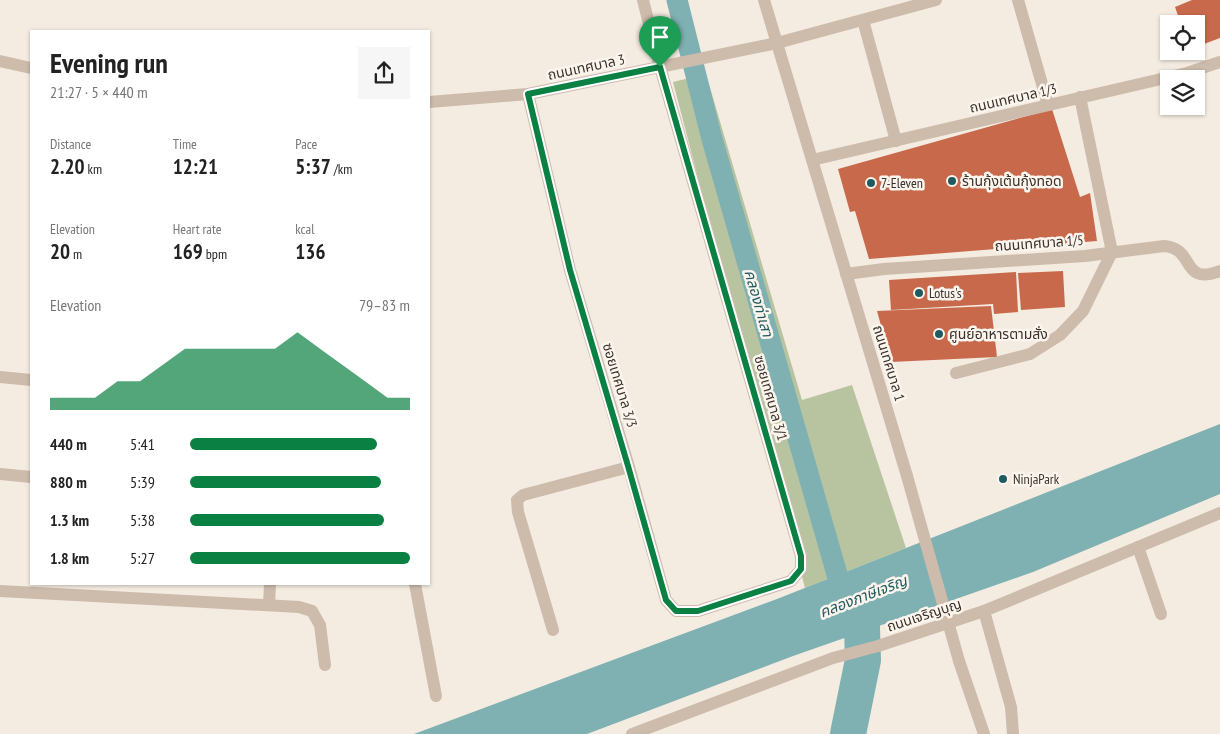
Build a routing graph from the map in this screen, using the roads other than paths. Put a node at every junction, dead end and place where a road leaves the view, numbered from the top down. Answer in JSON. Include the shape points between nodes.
{"nodes":[{"id":1,"x":643,"y":0,"type":"edge"},
{"id":2,"x":764,"y":0,"type":"edge"},
{"id":3,"x":936,"y":0,"type":"edge"},
{"id":4,"x":1018,"y":0,"type":"edge"},
{"id":5,"x":863,"y":20,"type":"junction"},
{"id":6,"x":777,"y":43,"type":"junction"},
{"id":7,"x":0,"y":61,"type":"edge"},
{"id":8,"x":1220,"y":62,"type":"edge"},
{"id":9,"x":661,"y":67,"type":"junction"},
{"id":10,"x":30,"y":68,"type":"edge"},
{"id":11,"x":528,"y":94,"type":"junction"},
{"id":12,"x":1080,"y":97,"type":"junction"},
{"id":13,"x":430,"y":102,"type":"edge"},
{"id":14,"x":1048,"y":105,"type":"junction"},
{"id":15,"x":896,"y":141,"type":"junction"},
{"id":16,"x":812,"y":160,"type":"junction"},
{"id":17,"x":1112,"y":252,"type":"junction"},
{"id":18,"x":1220,"y":271,"type":"edge"},
{"id":19,"x":846,"y":274,"type":"junction"},
{"id":20,"x":956,"y":373,"type":"dead end"},
{"id":21,"x":0,"y":377,"type":"edge"},
{"id":22,"x":30,"y":380,"type":"edge"},
{"id":23,"x":628,"y":466,"type":"junction"},
{"id":24,"x":0,"y":474,"type":"edge"},
{"id":25,"x":30,"y":478,"type":"edge"},
{"id":26,"x":1220,"y":513,"type":"edge"},
{"id":27,"x":1138,"y":547,"type":"junction"},
{"id":28,"x":270,"y":585,"type":"edge"},
{"id":29,"x":415,"y":585,"type":"edge"},
{"id":30,"x":0,"y":591,"type":"edge"},
{"id":31,"x":745,"y":596,"type":"joint"},
{"id":32,"x":269,"y":605,"type":"junction"},
{"id":33,"x":984,"y":611,"type":"junction"},
{"id":34,"x":1161,"y":614,"type":"dead end"},
{"id":35,"x":553,"y":630,"type":"dead end"},
{"id":36,"x":325,"y":665,"type":"dead end"},
{"id":37,"x":436,"y":696,"type":"dead end"},
{"id":38,"x":632,"y":734,"type":"edge"},
{"id":39,"x":984,"y":734,"type":"edge"},
{"id":40,"x":1013,"y":734,"type":"edge"}],
"edges":[{"from":1,"to":9,"type":"street","name":"ซอยเทศบาล 3/1"},
{"from":2,"to":6,"type":"street","name":"ถนนเทศบาล 1"},
{"from":3,"to":5,"type":"street","name":"ถนนเทศบาล 3"},
{"from":4,"to":14,"type":"street"},
{"from":5,"to":6,"type":"street","name":"ถนนเทศบาล 3"},
{"from":5,"to":15,"type":"street"},
{"from":6,"to":9,"type":"street","name":"ถนนเทศบาล 3"},
{"from":6,"to":16,"type":"street","name":"ถนนเทศบาล 1"},
{"from":7,"to":10,"type":"street"},
{"from":8,"to":12,"type":"street","name":"ถนนเทศบาล 1/3","via":[[1187,73]]},
{"from":9,"to":11,"type":"street","name":"ถนนเทศบาล 3"},
{"from":9,"to":31,"type":"street","name":"ซอยเทศบาล 3/1","via":[[801,556],[801,569],[791,581]]},
{"from":11,"to":13,"type":"street","name":"ถนนเทศบาล 3"},
{"from":11,"to":23,"type":"street","name":"ซอยเทศบาล 3/3","via":[[570,270]]},
{"from":12,"to":14,"type":"street","name":"ถนนเทศบาล 1/3"},
{"from":12,"to":17,"type":"street"},
{"from":14,"to":15,"type":"street","name":"ถนนเทศบาล 1/3"},
{"from":15,"to":16,"type":"street","name":"ถนนเทศบาล 1/3"},
{"from":16,"to":19,"type":"street","name":"ถนนเทศบาล 1"},
{"from":17,"to":18,"type":"street","name":"ถนนเทศบาล 1/5","via":[[1175,247],[1198,274]]},
{"from":17,"to":19,"type":"street","name":"ถนนเทศบาล 1/5"},
{"from":17,"to":20,"type":"street","via":[[1082,311],[1060,335],[1030,354]]},
{"from":19,"to":39,"type":"street","name":"ถนนเทศบาล 1","bridge":true,"via":[[959,661]]},
{"from":21,"to":22,"type":"street"},
{"from":23,"to":31,"type":"street","name":"ซอยเทศบาล 3/3","via":[[666,600],[671,606],[676,611],[698,611]]},
{"from":23,"to":35,"type":"street","via":[[523,495],[517,500]]},
{"from":24,"to":25,"type":"street"},
{"from":26,"to":27,"type":"street","name":"ถนนเจริญบุญ"},
{"from":27,"to":33,"type":"street","name":"ถนนเจริญบุญ"},
{"from":27,"to":34,"type":"street"},
{"from":28,"to":32,"type":"street"},
{"from":29,"to":37,"type":"street"},
{"from":30,"to":32,"type":"street"},
{"from":32,"to":36,"type":"street","via":[[299,606],[312,611],[320,625]]},
{"from":33,"to":38,"type":"street","name":"ถนนเจริญบุญ","via":[[850,654]]},
{"from":33,"to":40,"type":"street","via":[[1011,707]]}]}
